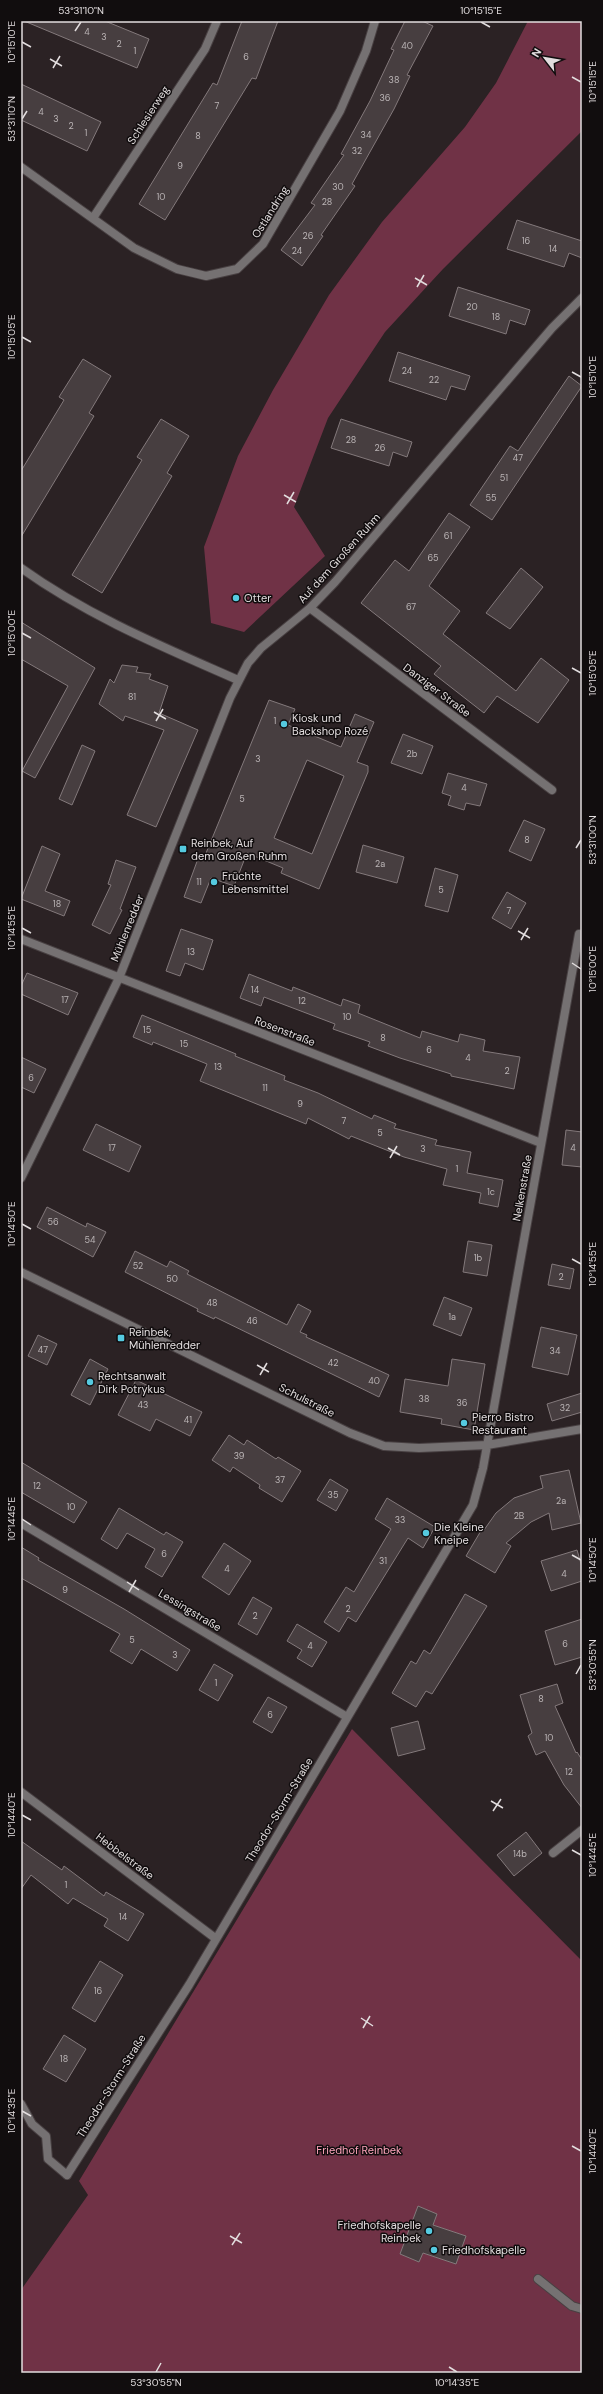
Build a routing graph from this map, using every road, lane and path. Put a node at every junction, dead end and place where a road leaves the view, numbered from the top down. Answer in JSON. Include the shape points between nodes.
{"nodes":[{"id":1,"x":217,"y":21,"type":"edge"},
{"id":2,"x":375,"y":21,"type":"edge"},
{"id":3,"x":21,"y":167,"type":"edge"},
{"id":4,"x":93,"y":218,"type":"junction"},
{"id":5,"x":582,"y":298,"type":"edge"},
{"id":6,"x":21,"y":568,"type":"edge"},
{"id":7,"x":310,"y":608,"type":"junction"},
{"id":8,"x":238,"y":680,"type":"junction"},
{"id":9,"x":552,"y":790,"type":"dead end"},
{"id":10,"x":579,"y":934,"type":"dead end"},
{"id":11,"x":21,"y":939,"type":"edge"},
{"id":12,"x":118,"y":978,"type":"junction"},
{"id":13,"x":541,"y":1143,"type":"junction"},
{"id":14,"x":21,"y":1178,"type":"edge"},
{"id":15,"x":21,"y":1272,"type":"edge"},
{"id":16,"x":582,"y":1429,"type":"edge"},
{"id":17,"x":487,"y":1445,"type":"junction"},
{"id":18,"x":21,"y":1523,"type":"edge"},
{"id":19,"x":347,"y":1717,"type":"junction"},
{"id":20,"x":21,"y":1792,"type":"edge"},
{"id":21,"x":582,"y":1830,"type":"edge"},
{"id":22,"x":553,"y":1853,"type":"dead end"},
{"id":23,"x":215,"y":1938,"type":"junction"},
{"id":24,"x":21,"y":2104,"type":"edge"},
{"id":25,"x":538,"y":2279,"type":"dead end"},
{"id":26,"x":582,"y":2309,"type":"edge"}],
"edges":[{"from":1,"to":4,"type":"street","name":"Schlesierweg","via":[[205,49]]},
{"from":2,"to":4,"type":"street","name":"Ostlandring","via":[[366,51],[340,111],[263,244],[237,269],[206,276],[177,269],[134,248]]},
{"from":3,"to":4,"type":"street","name":"Ostlandring"},
{"from":5,"to":7,"type":"street","name":"Auf dem Großen Ruhm","via":[[552,328]]},
{"from":6,"to":8,"type":"street","via":[[47,587],[120,628]]},
{"from":7,"to":8,"type":"street","name":"Auf dem Großen Ruhm","via":[[261,648]]},
{"from":7,"to":9,"type":"street","name":"Danziger Straße"},
{"from":8,"to":12,"type":"street","name":"Mühlenredder"},
{"from":10,"to":13,"type":"street","name":"Nelkenstraße"},
{"from":11,"to":12,"type":"street","name":"Rosenstraße"},
{"from":12,"to":13,"type":"street","name":"Rosenstraße"},
{"from":12,"to":14,"type":"street","name":"Mühlenredder"},
{"from":13,"to":17,"type":"street","name":"Nelkenstraße"},
{"from":15,"to":17,"type":"street","name":"Schulstraße","via":[[350,1434],[384,1446],[419,1448]]},
{"from":16,"to":17,"type":"street","name":"Schulstraße"},
{"from":17,"to":19,"type":"street","name":"Theodor-Storm-Straße","via":[[477,1493],[468,1516]]},
{"from":18,"to":19,"type":"street","name":"Lessingstraße"},
{"from":19,"to":23,"type":"street","name":"Theodor-Storm-Straße"},
{"from":20,"to":23,"type":"street","name":"Hebbelstraße"},
{"from":21,"to":22,"type":"street"},
{"from":23,"to":24,"type":"street","name":"Theodor-Storm-Straße","via":[[189,1985],[68,2175],[48,2160],[46,2136],[32,2124]]},
{"from":25,"to":26,"type":"street","via":[[572,2306]]}]}
